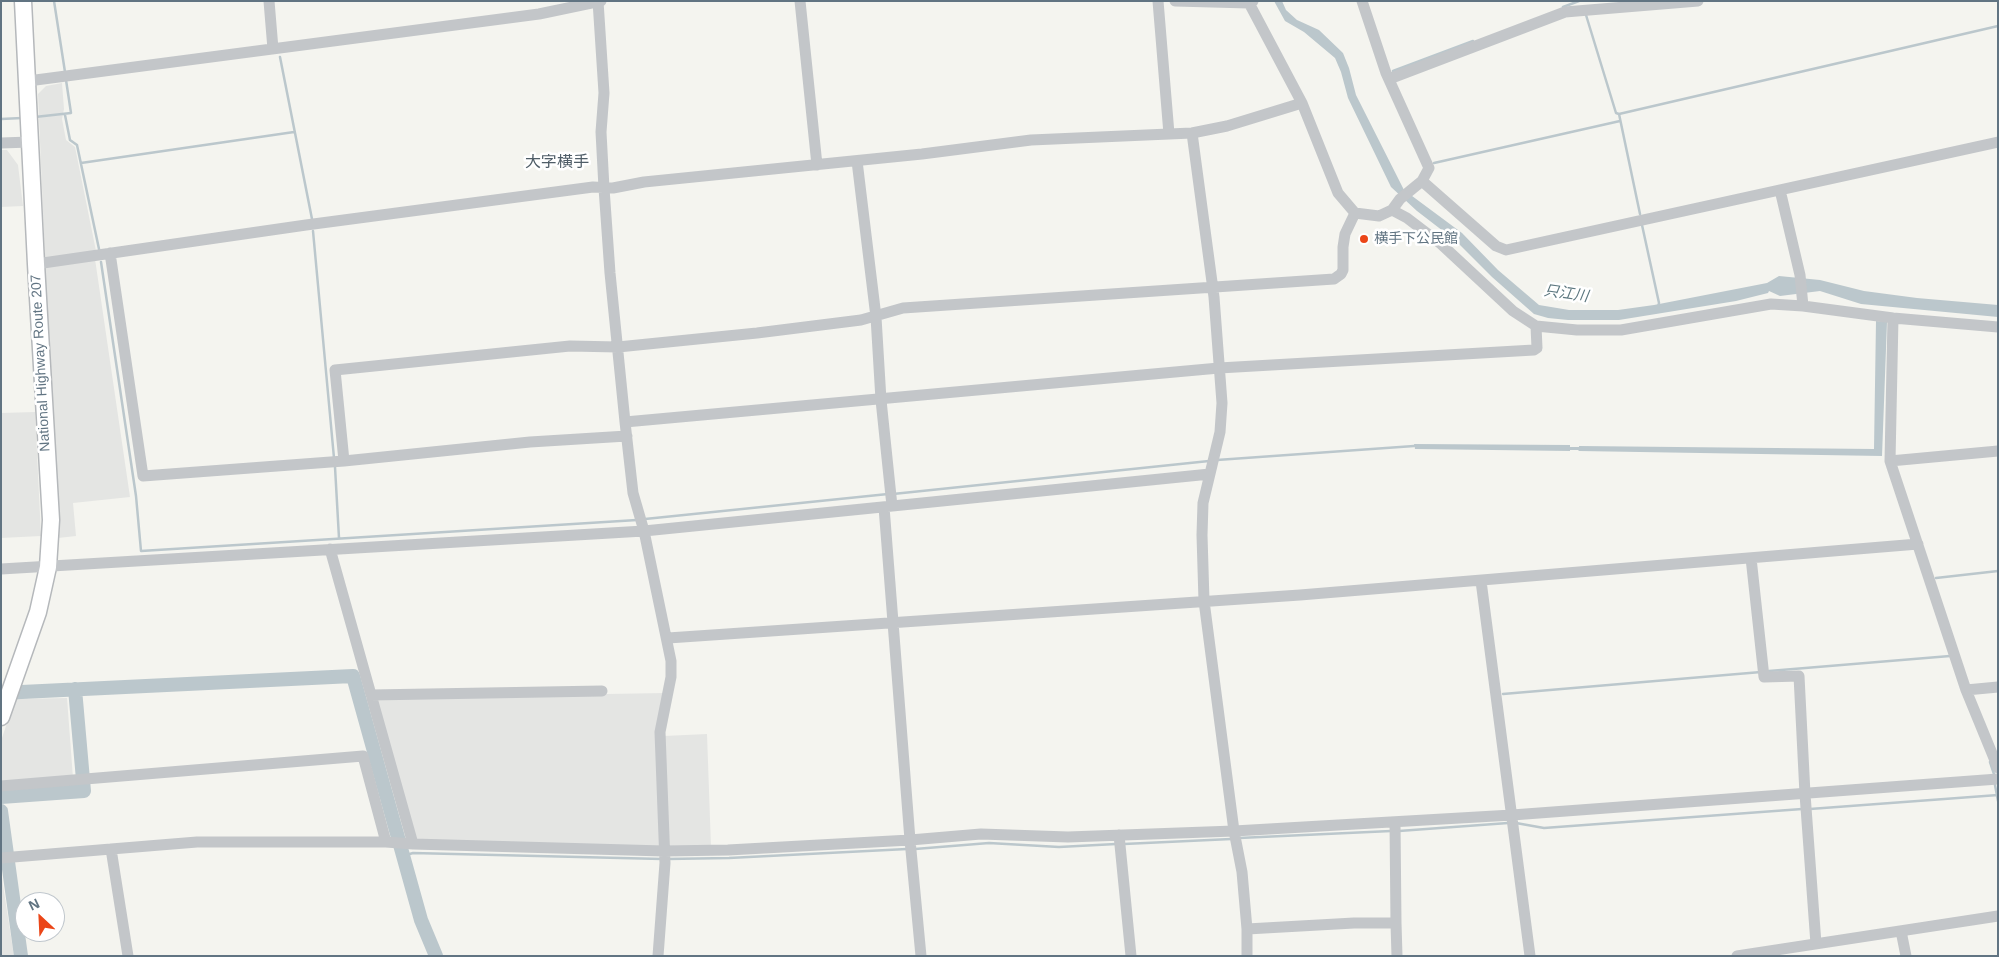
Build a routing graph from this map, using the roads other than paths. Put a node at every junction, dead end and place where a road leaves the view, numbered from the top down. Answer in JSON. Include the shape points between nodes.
{"nodes":[{"id":1,"x":24,"y":1,"type":"edge"},
{"id":2,"x":269,"y":1,"type":"edge"},
{"id":3,"x":599,"y":1,"type":"edge"},
{"id":4,"x":800,"y":1,"type":"edge"},
{"id":5,"x":1158,"y":1,"type":"edge"},
{"id":6,"x":1176,"y":1,"type":"edge"},
{"id":7,"x":1362,"y":1,"type":"edge"},
{"id":8,"x":1698,"y":1,"type":"edge"},
{"id":9,"x":1251,"y":2,"type":"edge"},
{"id":10,"x":273,"y":49,"type":"junction"},
{"id":11,"x":1389,"y":79,"type":"junction"},
{"id":12,"x":28,"y":81,"type":"junction"},
{"id":13,"x":1302,"y":103,"type":"junction"},
{"id":14,"x":1192,"y":133,"type":"junction"},
{"id":15,"x":1169,"y":134,"type":"junction"},
{"id":16,"x":30,"y":142,"type":"junction"},
{"id":17,"x":1998,"y":142,"type":"edge"},
{"id":18,"x":1,"y":143,"type":"edge"},
{"id":19,"x":857,"y":161,"type":"junction"},
{"id":20,"x":817,"y":165,"type":"junction"},
{"id":21,"x":1418,"y":184,"type":"junction"},
{"id":22,"x":604,"y":188,"type":"junction"},
{"id":23,"x":1780,"y":190,"type":"junction"},
{"id":24,"x":1392,"y":210,"type":"junction"},
{"id":25,"x":1355,"y":213,"type":"junction"},
{"id":26,"x":110,"y":253,"type":"junction"},
{"id":27,"x":36,"y":264,"type":"junction"},
{"id":28,"x":1212,"y":287,"type":"junction"},
{"id":29,"x":1803,"y":302,"type":"junction"},
{"id":30,"x":876,"y":317,"type":"junction"},
{"id":31,"x":1886,"y":317,"type":"junction"},
{"id":32,"x":1536,"y":326,"type":"junction"},
{"id":33,"x":1998,"y":327,"type":"edge"},
{"id":34,"x":618,"y":347,"type":"junction"},
{"id":35,"x":1219,"y":368,"type":"junction"},
{"id":36,"x":881,"y":400,"type":"junction"},
{"id":37,"x":625,"y":422,"type":"junction"},
{"id":38,"x":627,"y":436,"type":"junction"},
{"id":39,"x":1998,"y":451,"type":"edge"},
{"id":40,"x":1890,"y":457,"type":"junction"},
{"id":41,"x":344,"y":461,"type":"junction"},
{"id":42,"x":1211,"y":471,"type":"junction"},
{"id":43,"x":889,"y":500,"type":"junction"},
{"id":44,"x":641,"y":523,"type":"junction"},
{"id":45,"x":1918,"y":544,"type":"junction"},
{"id":46,"x":330,"y":549,"type":"junction"},
{"id":47,"x":1751,"y":558,"type":"junction"},
{"id":48,"x":48,"y":567,"type":"junction"},
{"id":49,"x":1,"y":569,"type":"edge"},
{"id":50,"x":1481,"y":581,"type":"junction"},
{"id":51,"x":1204,"y":601,"type":"junction"},
{"id":52,"x":892,"y":622,"type":"junction"},
{"id":53,"x":668,"y":638,"type":"junction"},
{"id":54,"x":1998,"y":687,"type":"edge"},
{"id":55,"x":1966,"y":690,"type":"junction"},
{"id":56,"x":602,"y":691,"type":"dead end"},
{"id":57,"x":371,"y":695,"type":"junction"},
{"id":58,"x":4,"y":710,"type":"edge"},
{"id":59,"x":1998,"y":768,"type":"edge"},
{"id":60,"x":1998,"y":779,"type":"edge"},
{"id":61,"x":1,"y":786,"type":"edge"},
{"id":62,"x":1806,"y":804,"type":"junction"},
{"id":63,"x":1513,"y":821,"type":"junction"},
{"id":64,"x":1395,"y":828,"type":"junction"},
{"id":65,"x":1119,"y":836,"type":"junction"},
{"id":66,"x":1235,"y":837,"type":"junction"},
{"id":67,"x":910,"y":840,"type":"junction"},
{"id":68,"x":386,"y":842,"type":"junction"},
{"id":69,"x":413,"y":844,"type":"junction"},
{"id":70,"x":112,"y":849,"type":"junction"},
{"id":71,"x":5,"y":857,"type":"edge"},
{"id":72,"x":664,"y":857,"type":"junction"},
{"id":73,"x":1998,"y":916,"type":"edge"},
{"id":74,"x":1396,"y":923,"type":"junction"},
{"id":75,"x":1247,"y":929,"type":"junction"},
{"id":76,"x":1901,"y":930,"type":"junction"},
{"id":77,"x":1816,"y":944,"type":"junction"},
{"id":78,"x":128,"y":956,"type":"edge"},
{"id":79,"x":658,"y":956,"type":"edge"},
{"id":80,"x":921,"y":956,"type":"edge"},
{"id":81,"x":1131,"y":956,"type":"edge"},
{"id":82,"x":1247,"y":956,"type":"edge"},
{"id":83,"x":1397,"y":956,"type":"edge"},
{"id":84,"x":1530,"y":956,"type":"edge"},
{"id":85,"x":1737,"y":956,"type":"edge"},
{"id":86,"x":1906,"y":956,"type":"edge"}],
"edges":[{"from":1,"to":12,"type":"highway","name":"National Highway Route 207"},
{"from":2,"to":10,"type":"street"},
{"from":3,"to":10,"type":"street","via":[[539,14]]},
{"from":3,"to":22,"type":"street","via":[[604,93],[601,132]]},
{"from":4,"to":20,"type":"street"},
{"from":5,"to":15,"type":"street"},
{"from":6,"to":9,"type":"street"},
{"from":7,"to":11,"type":"street"},
{"from":8,"to":11,"type":"street","via":[[1565,12]]},
{"from":9,"to":13,"type":"street"},
{"from":10,"to":12,"type":"street"},
{"from":11,"to":21,"type":"street","via":[[1429,168]]},
{"from":12,"to":16,"type":"highway","name":"National Highway Route 207"},
{"from":13,"to":14,"type":"street"},
{"from":13,"to":25,"type":"street","via":[[1338,194]]},
{"from":14,"to":15,"type":"street"},
{"from":14,"to":28,"type":"street"},
{"from":15,"to":19,"type":"street","via":[[1032,140]]},
{"from":16,"to":18,"type":"street"},
{"from":16,"to":27,"type":"highway","name":"National Highway Route 207"},
{"from":17,"to":23,"type":"street"},
{"from":19,"to":20,"type":"street"},
{"from":19,"to":30,"type":"street"},
{"from":20,"to":22,"type":"street"},
{"from":21,"to":23,"type":"street","via":[[1496,246],[1506,250]]},
{"from":21,"to":24,"type":"street"},
{"from":22,"to":26,"type":"street","via":[[583,188]]},
{"from":22,"to":34,"type":"street"},
{"from":23,"to":29,"type":"street"},
{"from":24,"to":25,"type":"street","via":[[1379,216]]},
{"from":24,"to":32,"type":"street","via":[[1441,244],[1513,311]]},
{"from":25,"to":28,"type":"street","via":[[1345,234],[1343,270],[1338,277]]},
{"from":26,"to":27,"type":"street"},
{"from":26,"to":41,"type":"street","via":[[143,476]]},
{"from":27,"to":48,"type":"highway","name":"National Highway Route 207","via":[[51,520]]},
{"from":28,"to":30,"type":"street","via":[[903,308]]},
{"from":28,"to":35,"type":"street"},
{"from":29,"to":31,"type":"street"},
{"from":29,"to":32,"type":"street","via":[[1771,304],[1621,330]]},
{"from":30,"to":34,"type":"street"},
{"from":30,"to":36,"type":"street"},
{"from":31,"to":33,"type":"street"},
{"from":31,"to":40,"type":"street"},
{"from":32,"to":35,"type":"street","via":[[1537,348],[1534,350]]},
{"from":34,"to":37,"type":"street"},
{"from":34,"to":41,"type":"street","via":[[570,346],[335,370]]},
{"from":35,"to":36,"type":"street"},
{"from":35,"to":42,"type":"street","via":[[1220,432]]},
{"from":36,"to":37,"type":"street"},
{"from":36,"to":43,"type":"street"},
{"from":37,"to":38,"type":"street"},
{"from":38,"to":41,"type":"street","via":[[530,442]]},
{"from":38,"to":44,"type":"street","via":[[633,493]]},
{"from":39,"to":40,"type":"street"},
{"from":40,"to":45,"type":"street"},
{"from":42,"to":43,"type":"street"},
{"from":42,"to":51,"type":"street","via":[[1203,503]]},
{"from":43,"to":44,"type":"street"},
{"from":43,"to":52,"type":"street"},
{"from":44,"to":46,"type":"street"},
{"from":44,"to":53,"type":"street"},
{"from":45,"to":47,"type":"street"},
{"from":45,"to":55,"type":"street"},
{"from":46,"to":48,"type":"street"},
{"from":46,"to":57,"type":"street"},
{"from":47,"to":50,"type":"street"},
{"from":47,"to":62,"type":"street","via":[[1764,677],[1799,676]]},
{"from":48,"to":49,"type":"street"},
{"from":48,"to":58,"type":"highway","name":"National Highway Route 207","via":[[38,612]]},
{"from":50,"to":51,"type":"street"},
{"from":50,"to":63,"type":"street"},
{"from":51,"to":52,"type":"street"},
{"from":51,"to":66,"type":"street"},
{"from":52,"to":53,"type":"street"},
{"from":52,"to":67,"type":"street"},
{"from":53,"to":72,"type":"street","via":[[672,677],[660,732]]},
{"from":54,"to":55,"type":"street"},
{"from":55,"to":59,"type":"street"},
{"from":56,"to":57,"type":"street"},
{"from":57,"to":69,"type":"street"},
{"from":60,"to":62,"type":"street"},
{"from":61,"to":68,"type":"street","via":[[363,756]]},
{"from":62,"to":63,"type":"street"},
{"from":62,"to":77,"type":"street"},
{"from":63,"to":64,"type":"street"},
{"from":63,"to":84,"type":"street"},
{"from":64,"to":66,"type":"street"},
{"from":64,"to":74,"type":"street"},
{"from":65,"to":66,"type":"street"},
{"from":65,"to":67,"type":"street","via":[[981,834]]},
{"from":65,"to":81,"type":"street"},
{"from":66,"to":75,"type":"street"},
{"from":67,"to":72,"type":"street","via":[[728,850]]},
{"from":67,"to":80,"type":"street"},
{"from":68,"to":69,"type":"street"},
{"from":68,"to":70,"type":"street","via":[[197,842]]},
{"from":69,"to":72,"type":"street"},
{"from":70,"to":71,"type":"street"},
{"from":70,"to":78,"type":"street"},
{"from":72,"to":79,"type":"street"},
{"from":73,"to":76,"type":"street"},
{"from":74,"to":75,"type":"street"},
{"from":74,"to":83,"type":"street"},
{"from":75,"to":82,"type":"street"},
{"from":76,"to":77,"type":"street"},
{"from":76,"to":86,"type":"street"},
{"from":77,"to":85,"type":"street"}]}
